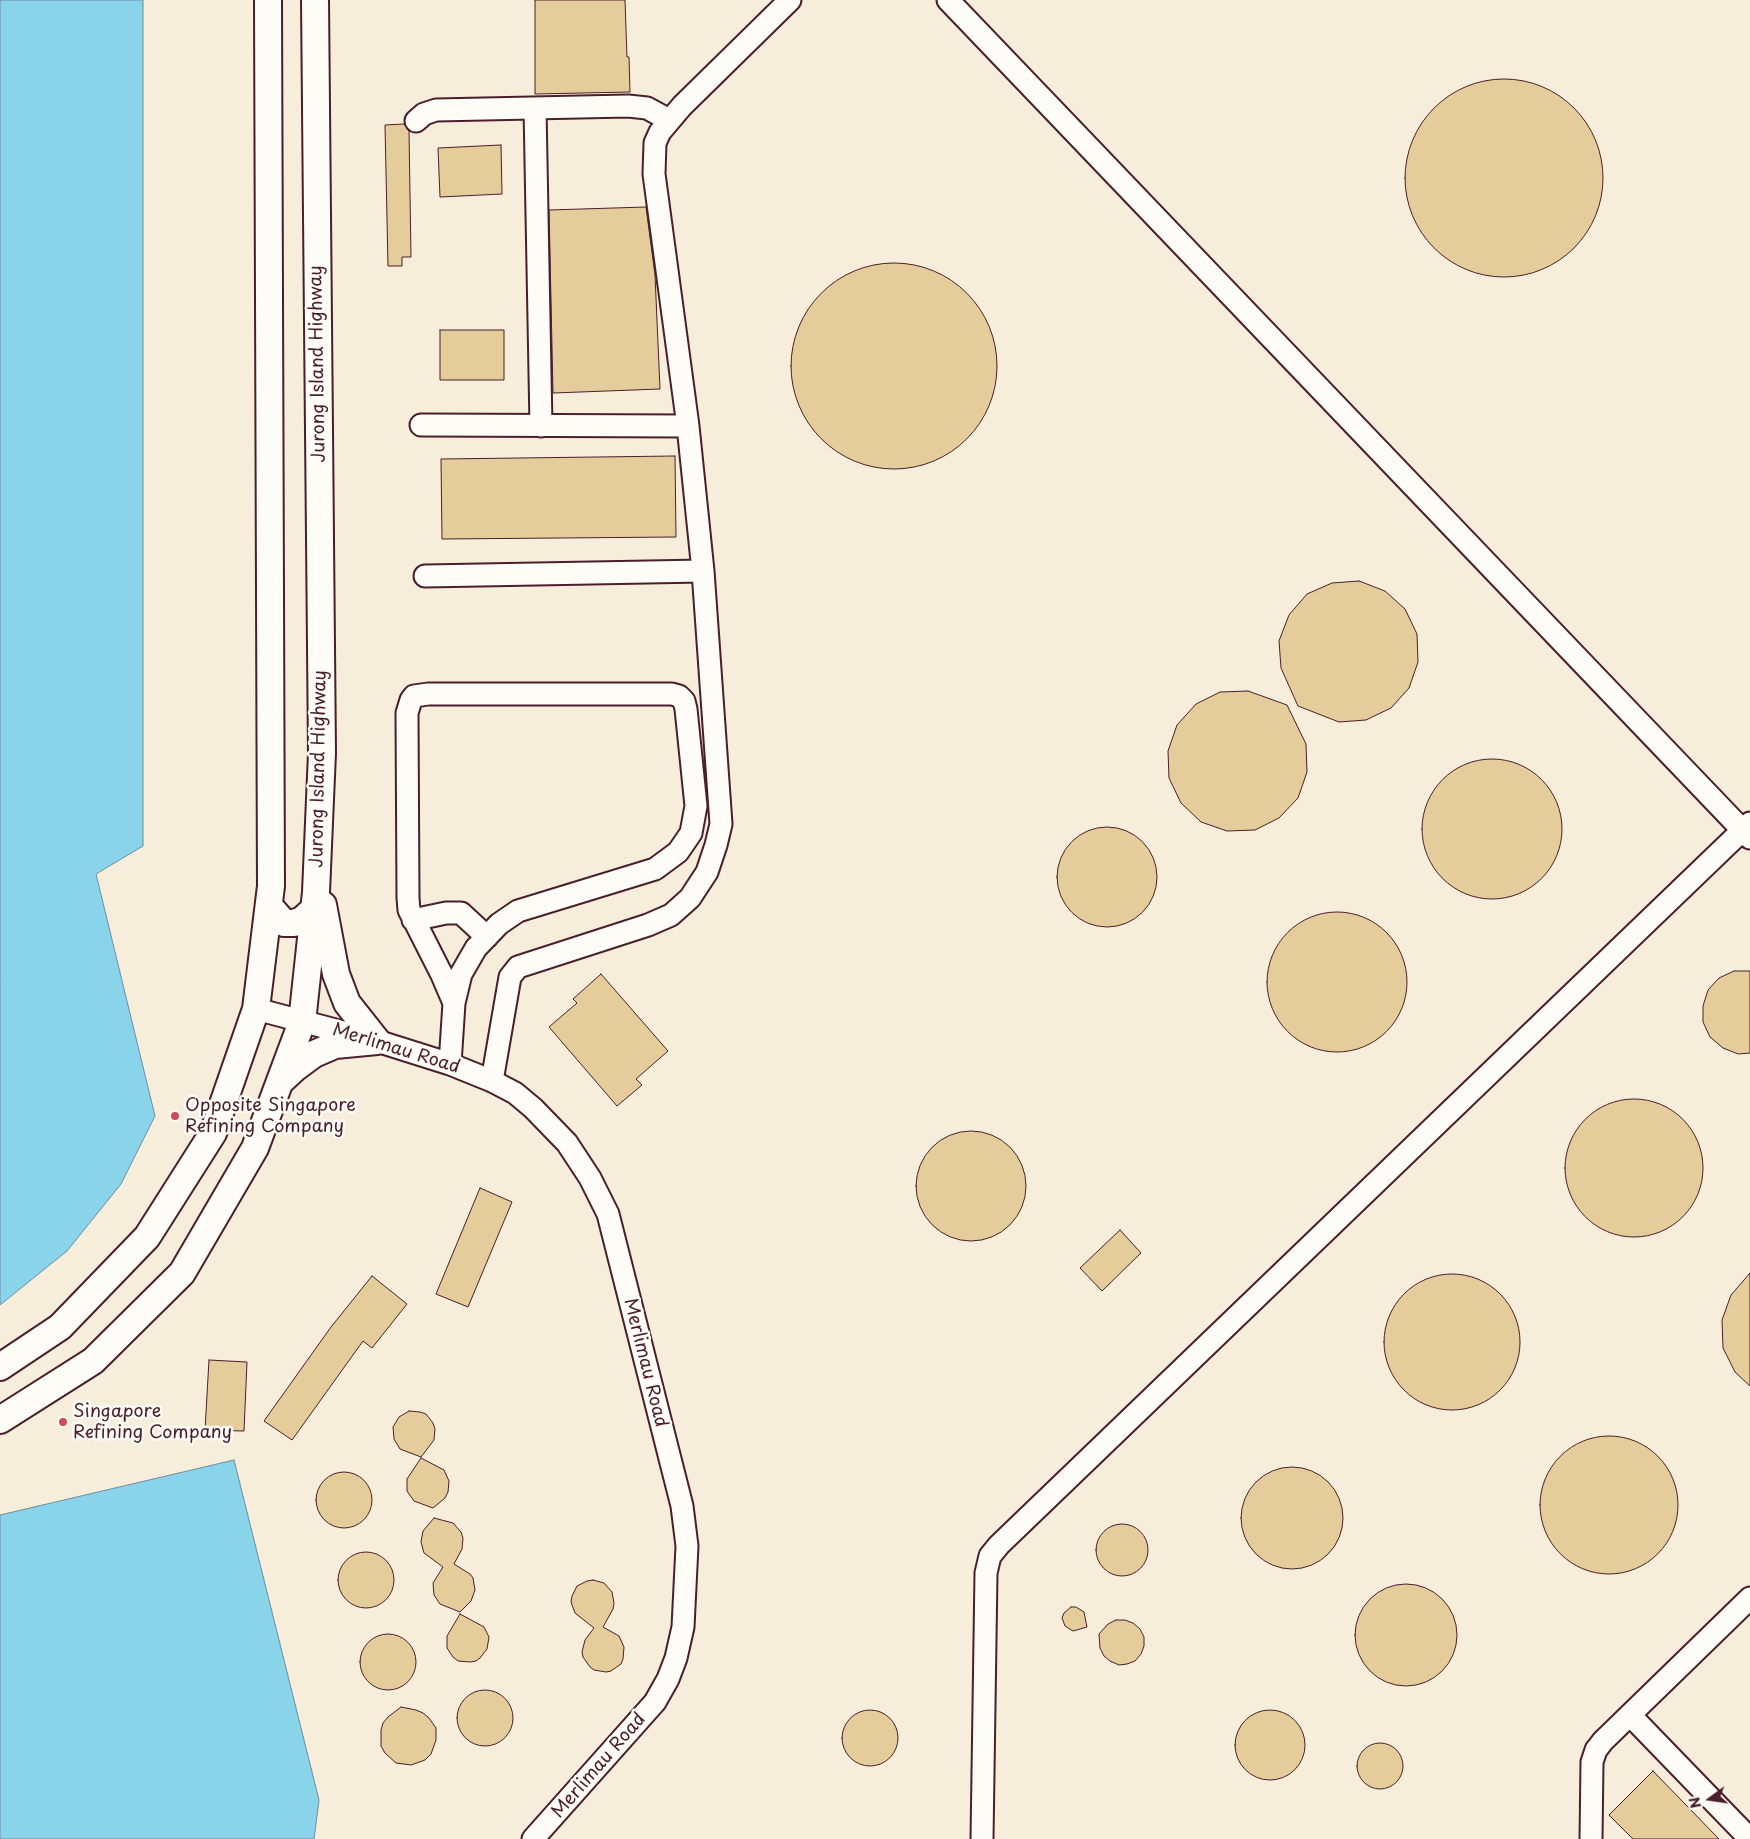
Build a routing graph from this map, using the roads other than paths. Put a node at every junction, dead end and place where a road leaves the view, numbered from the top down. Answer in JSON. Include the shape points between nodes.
{"nodes":[{"id":1,"x":268,"y":0,"type":"edge"},
{"id":2,"x":315,"y":0,"type":"edge"},
{"id":3,"x":790,"y":0,"type":"edge"},
{"id":4,"x":948,"y":0,"type":"edge"},
{"id":5,"x":535,"y":108,"type":"junction"},
{"id":6,"x":669,"y":120,"type":"junction"},
{"id":7,"x":416,"y":121,"type":"dead end"},
{"id":8,"x":421,"y":425,"type":"dead end"},
{"id":9,"x":541,"y":426,"type":"junction"},
{"id":10,"x":688,"y":426,"type":"junction"},
{"id":11,"x":703,"y":570,"type":"junction"},
{"id":12,"x":426,"y":576,"type":"dead end"},
{"id":13,"x":1747,"y":830,"type":"edge"},
{"id":14,"x":317,"y":871,"type":"junction"},
{"id":15,"x":270,"y":907,"type":"junction"},
{"id":16,"x":314,"y":910,"type":"junction"},
{"id":17,"x":413,"y":920,"type":"junction"},
{"id":18,"x":487,"y":937,"type":"junction"},
{"id":19,"x":454,"y":1003,"type":"junction"},
{"id":20,"x":256,"y":1009,"type":"junction"},
{"id":21,"x":302,"y":1022,"type":"junction"},
{"id":22,"x":377,"y":1041,"type":"junction"},
{"id":23,"x":450,"y":1064,"type":"junction"},
{"id":24,"x":492,"y":1081,"type":"junction"},
{"id":25,"x":280,"y":1082,"type":"junction"},
{"id":26,"x":0,"y":1367,"type":"edge"},
{"id":27,"x":0,"y":1420,"type":"edge"},
{"id":28,"x":1750,"y":1598,"type":"edge"},
{"id":29,"x":1630,"y":1715,"type":"junction"},
{"id":30,"x":533,"y":1839,"type":"edge"},
{"id":31,"x":982,"y":1839,"type":"edge"},
{"id":32,"x":1591,"y":1839,"type":"edge"},
{"id":33,"x":1750,"y":1839,"type":"edge"}],
"edges":[{"from":1,"to":15,"type":"main road"},
{"from":2,"to":14,"type":"main road","name":"Jurong Island Highway","via":[[322,743]]},
{"from":3,"to":6,"type":"street"},
{"from":4,"to":13,"type":"street"},
{"from":5,"to":6,"type":"street","via":[[628,106],[647,108]]},
{"from":5,"to":7,"type":"street","via":[[436,110]]},
{"from":5,"to":9,"type":"street"},
{"from":6,"to":10,"type":"street","via":[[655,143],[654,174]]},
{"from":8,"to":9,"type":"street"},
{"from":9,"to":10,"type":"street"},
{"from":10,"to":11,"type":"street"},
{"from":11,"to":12,"type":"street"},
{"from":11,"to":24,"type":"street","via":[[721,824],[707,872],[690,898],[671,915],[518,967],[510,977]]},
{"from":13,"to":31,"type":"street","via":[[990,1556],[986,1573]]},
{"from":14,"to":16,"type":"main road","name":"Jurong Island Highway"},
{"from":14,"to":22,"type":"main road","via":[[336,974],[347,1003]]},
{"from":15,"to":16,"type":"main road","via":[[284,923],[302,920]]},
{"from":15,"to":20,"type":"main road"},
{"from":16,"to":21,"type":"main road","name":"Jurong Island Highway"},
{"from":17,"to":18,"type":"street","via":[[446,912],[461,913]]},
{"from":17,"to":18,"type":"street","via":[[408,898],[407,713],[414,696],[679,696],[686,709],[696,806],[691,833],[678,852],[655,869],[518,911]]},
{"from":17,"to":19,"type":"street"},
{"from":18,"to":19,"type":"street","via":[[476,948],[461,974]]},
{"from":19,"to":23,"type":"street"},
{"from":20,"to":21,"type":"street","name":"Merlimau Road"},
{"from":20,"to":26,"type":"main road","via":[[213,1133],[147,1237],[60,1327]]},
{"from":21,"to":22,"type":"street","name":"Merlimau Road"},
{"from":21,"to":25,"type":"main road","name":"Jurong Island Highway"},
{"from":22,"to":23,"type":"street","name":"Merlimau Road"},
{"from":22,"to":25,"type":"main road","via":[[335,1045],[314,1054]]},
{"from":23,"to":24,"type":"street","name":"Merlimau Road"},
{"from":24,"to":30,"type":"street","name":"Merlimau Road","via":[[533,1108],[567,1143],[608,1214],[682,1506],[686,1546],[683,1627],[668,1679],[655,1702]]},
{"from":25,"to":27,"type":"main road","name":"Jurong Island Highway","via":[[255,1148],[182,1273],[93,1361]]},
{"from":28,"to":29,"type":"street"},
{"from":29,"to":32,"type":"street","via":[[1603,1741],[1592,1762]]},
{"from":29,"to":33,"type":"street"}]}
